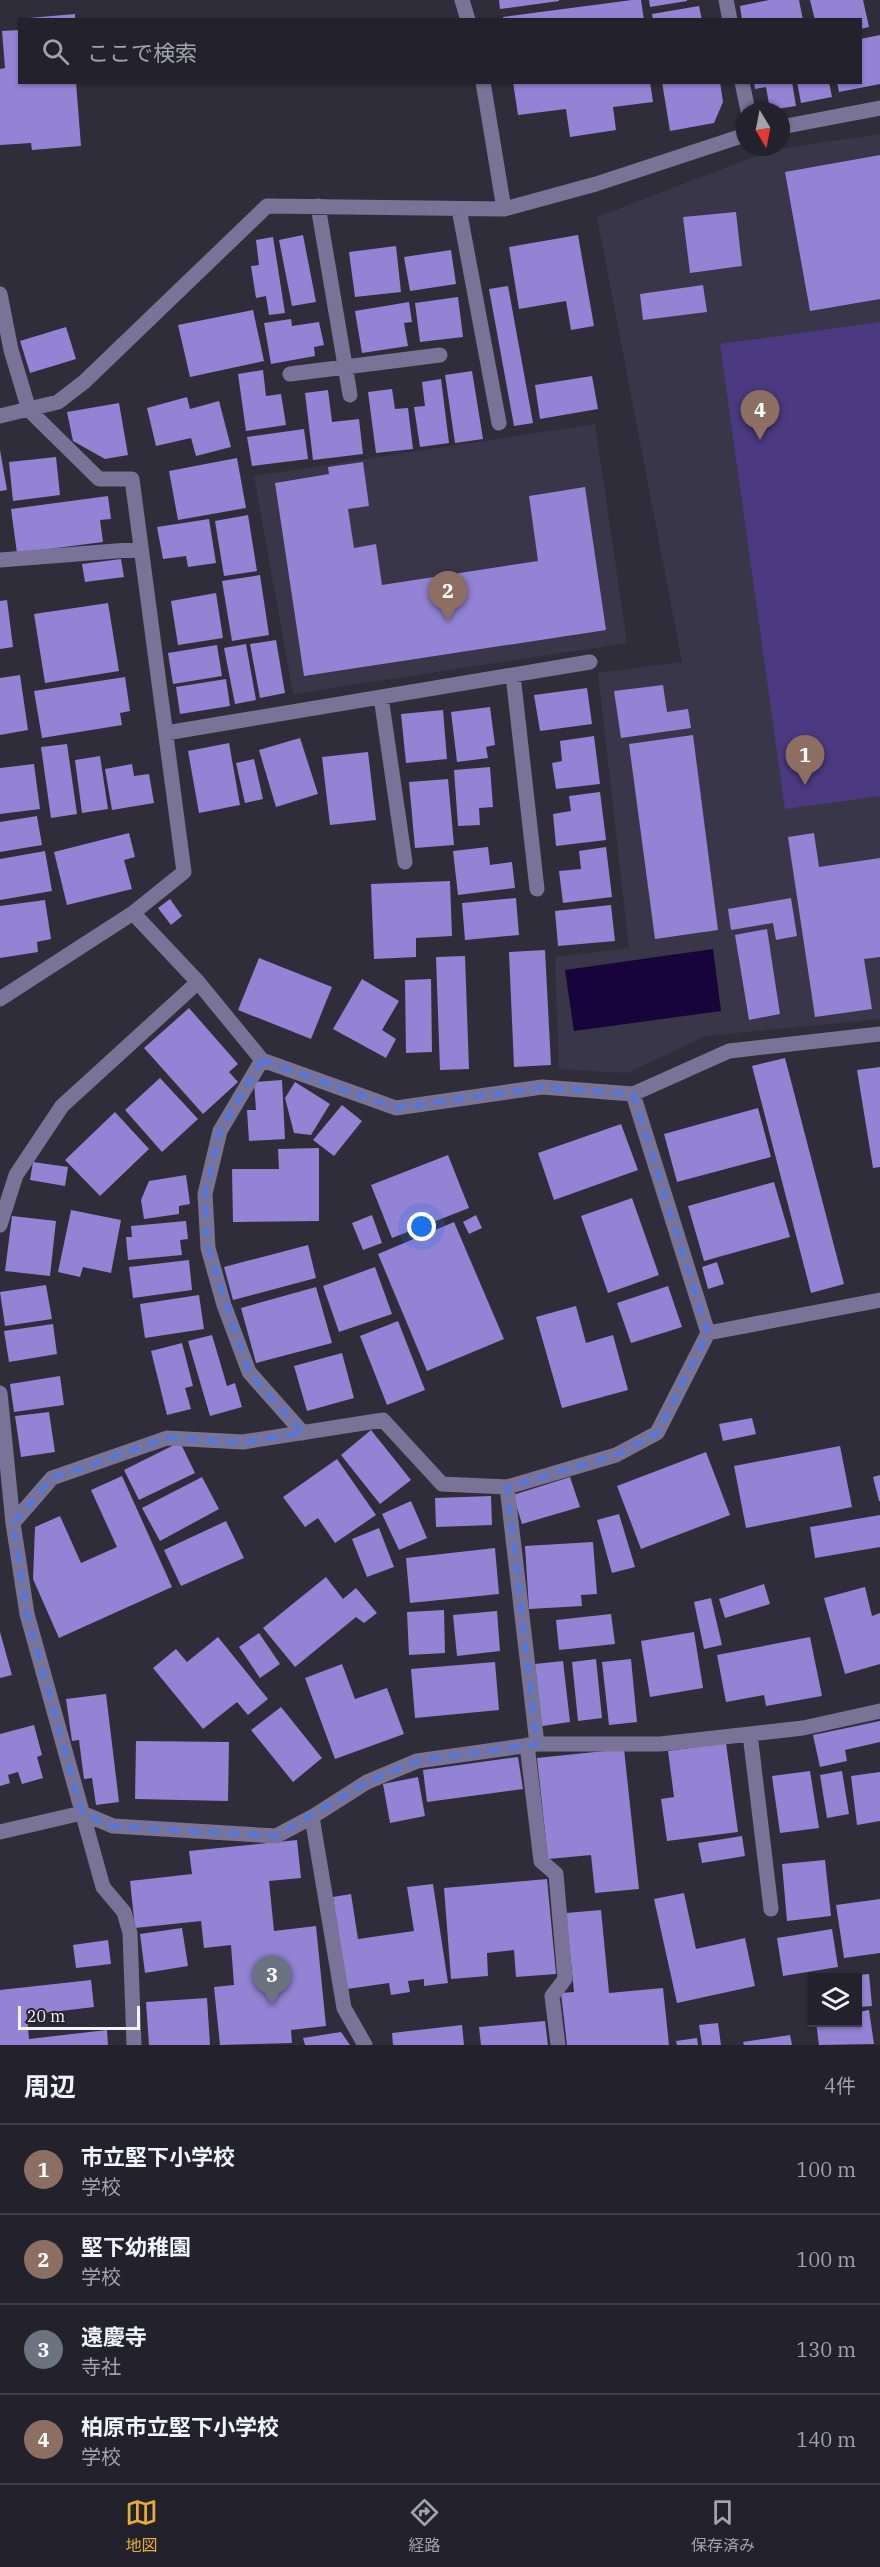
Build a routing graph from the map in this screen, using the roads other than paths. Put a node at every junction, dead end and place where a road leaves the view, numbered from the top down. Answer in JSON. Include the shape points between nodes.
{"nodes":[{"id":1,"x":462,"y":0,"type":"edge"},
{"id":2,"x":726,"y":0,"type":"edge"},
{"id":3,"x":467,"y":18,"type":"edge"},
{"id":4,"x":730,"y":18,"type":"edge"},
{"id":5,"x":483,"y":84,"type":"edge"},
{"id":6,"x":742,"y":84,"type":"edge"},
{"id":7,"x":746,"y":102,"type":"edge"},
{"id":8,"x":880,"y":108,"type":"edge"},
{"id":9,"x":790,"y":125,"type":"edge"},
{"id":10,"x":736,"y":138,"type":"edge"},
{"id":11,"x":318,"y":206,"type":"junction"},
{"id":12,"x":459,"y":209,"type":"junction"},
{"id":13,"x":504,"y":209,"type":"junction"},
{"id":14,"x":0,"y":294,"type":"edge"},
{"id":15,"x":440,"y":355,"type":"dead end"},
{"id":16,"x":345,"y":366,"type":"junction"},
{"id":17,"x":290,"y":374,"type":"dead end"},
{"id":18,"x":350,"y":395,"type":"dead end"},
{"id":19,"x":29,"y":410,"type":"junction"},
{"id":20,"x":0,"y":416,"type":"edge"},
{"id":21,"x":500,"y":423,"type":"dead end"},
{"id":22,"x":141,"y":549,"type":"junction"},
{"id":23,"x":0,"y":560,"type":"edge"},
{"id":24,"x":590,"y":662,"type":"dead end"},
{"id":25,"x":513,"y":675,"type":"junction"},
{"id":26,"x":381,"y":697,"type":"junction"},
{"id":27,"x":166,"y":733,"type":"junction"},
{"id":28,"x":405,"y":862,"type":"dead end"},
{"id":29,"x":537,"y":889,"type":"dead end"},
{"id":30,"x":133,"y":913,"type":"junction"},
{"id":31,"x":198,"y":982,"type":"junction"},
{"id":32,"x":0,"y":999,"type":"edge"},
{"id":33,"x":880,"y":1034,"type":"edge"},
{"id":34,"x":262,"y":1060,"type":"junction"},
{"id":35,"x":633,"y":1094,"type":"junction"},
{"id":36,"x":0,"y":1225,"type":"edge"},
{"id":37,"x":880,"y":1300,"type":"edge"},
{"id":38,"x":708,"y":1333,"type":"junction"},
{"id":39,"x":0,"y":1393,"type":"edge"},
{"id":40,"x":303,"y":1433,"type":"junction"},
{"id":41,"x":507,"y":1487,"type":"junction"},
{"id":42,"x":13,"y":1523,"type":"junction"},
{"id":43,"x":880,"y":1711,"type":"edge"},
{"id":44,"x":750,"y":1734,"type":"junction"},
{"id":45,"x":532,"y":1745,"type":"junction"},
{"id":46,"x":82,"y":1813,"type":"junction"},
{"id":47,"x":312,"y":1817,"type":"junction"},
{"id":48,"x":0,"y":1832,"type":"edge"},
{"id":49,"x":771,"y":1909,"type":"dead end"},
{"id":50,"x":134,"y":2045,"type":"edge"},
{"id":51,"x":365,"y":2045,"type":"edge"},
{"id":52,"x":558,"y":2045,"type":"edge"}],
"edges":[{"from":1,"to":3,"type":"street"},
{"from":2,"to":4,"type":"street"},
{"from":5,"to":13,"type":"street"},
{"from":6,"to":7,"type":"street"},
{"from":8,"to":9,"type":"street"},
{"from":10,"to":13,"type":"street","via":[[596,184]]},
{"from":11,"to":12,"type":"street"},
{"from":11,"to":16,"type":"street"},
{"from":11,"to":19,"type":"street","via":[[267,206],[84,382],[58,402]]},
{"from":12,"to":13,"type":"street"},
{"from":12,"to":21,"type":"street"},
{"from":14,"to":19,"type":"street"},
{"from":15,"to":16,"type":"street"},
{"from":16,"to":17,"type":"street"},
{"from":16,"to":18,"type":"street"},
{"from":19,"to":20,"type":"street"},
{"from":19,"to":22,"type":"street","via":[[99,479],[132,479]]},
{"from":22,"to":23,"type":"street"},
{"from":22,"to":27,"type":"street"},
{"from":24,"to":25,"type":"street"},
{"from":25,"to":26,"type":"street"},
{"from":25,"to":29,"type":"street"},
{"from":26,"to":27,"type":"street"},
{"from":26,"to":28,"type":"street"},
{"from":27,"to":30,"type":"street","via":[[184,872]]},
{"from":30,"to":31,"type":"street"},
{"from":30,"to":32,"type":"street"},
{"from":31,"to":34,"type":"street"},
{"from":31,"to":36,"type":"street","via":[[62,1106],[16,1175]]},
{"from":33,"to":35,"type":"street","via":[[729,1051]]},
{"from":34,"to":35,"type":"street","via":[[396,1108],[542,1087]]},
{"from":34,"to":40,"type":"street","via":[[219,1131],[205,1194],[207,1248],[249,1372]]},
{"from":35,"to":38,"type":"street"},
{"from":37,"to":38,"type":"street"},
{"from":38,"to":41,"type":"street","via":[[657,1433],[616,1455]]},
{"from":39,"to":42,"type":"street"},
{"from":40,"to":41,"type":"street","via":[[382,1420],[442,1484]]},
{"from":40,"to":42,"type":"street","via":[[243,1442],[167,1438],[52,1478]]},
{"from":41,"to":45,"type":"street"},
{"from":42,"to":46,"type":"street","via":[[27,1614]]},
{"from":43,"to":44,"type":"street","via":[[803,1728]]},
{"from":44,"to":45,"type":"street","via":[[660,1744]]},
{"from":44,"to":49,"type":"street"},
{"from":45,"to":47,"type":"street","via":[[417,1761],[368,1782]]},
{"from":45,"to":52,"type":"street","via":[[541,1861],[556,1874],[565,1979],[552,1996]]},
{"from":46,"to":47,"type":"street","via":[[113,1826],[276,1836]]},
{"from":46,"to":48,"type":"street"},
{"from":46,"to":50,"type":"street","via":[[103,1887],[124,1912],[130,1933]]},
{"from":47,"to":51,"type":"street","via":[[344,2008]]}]}
